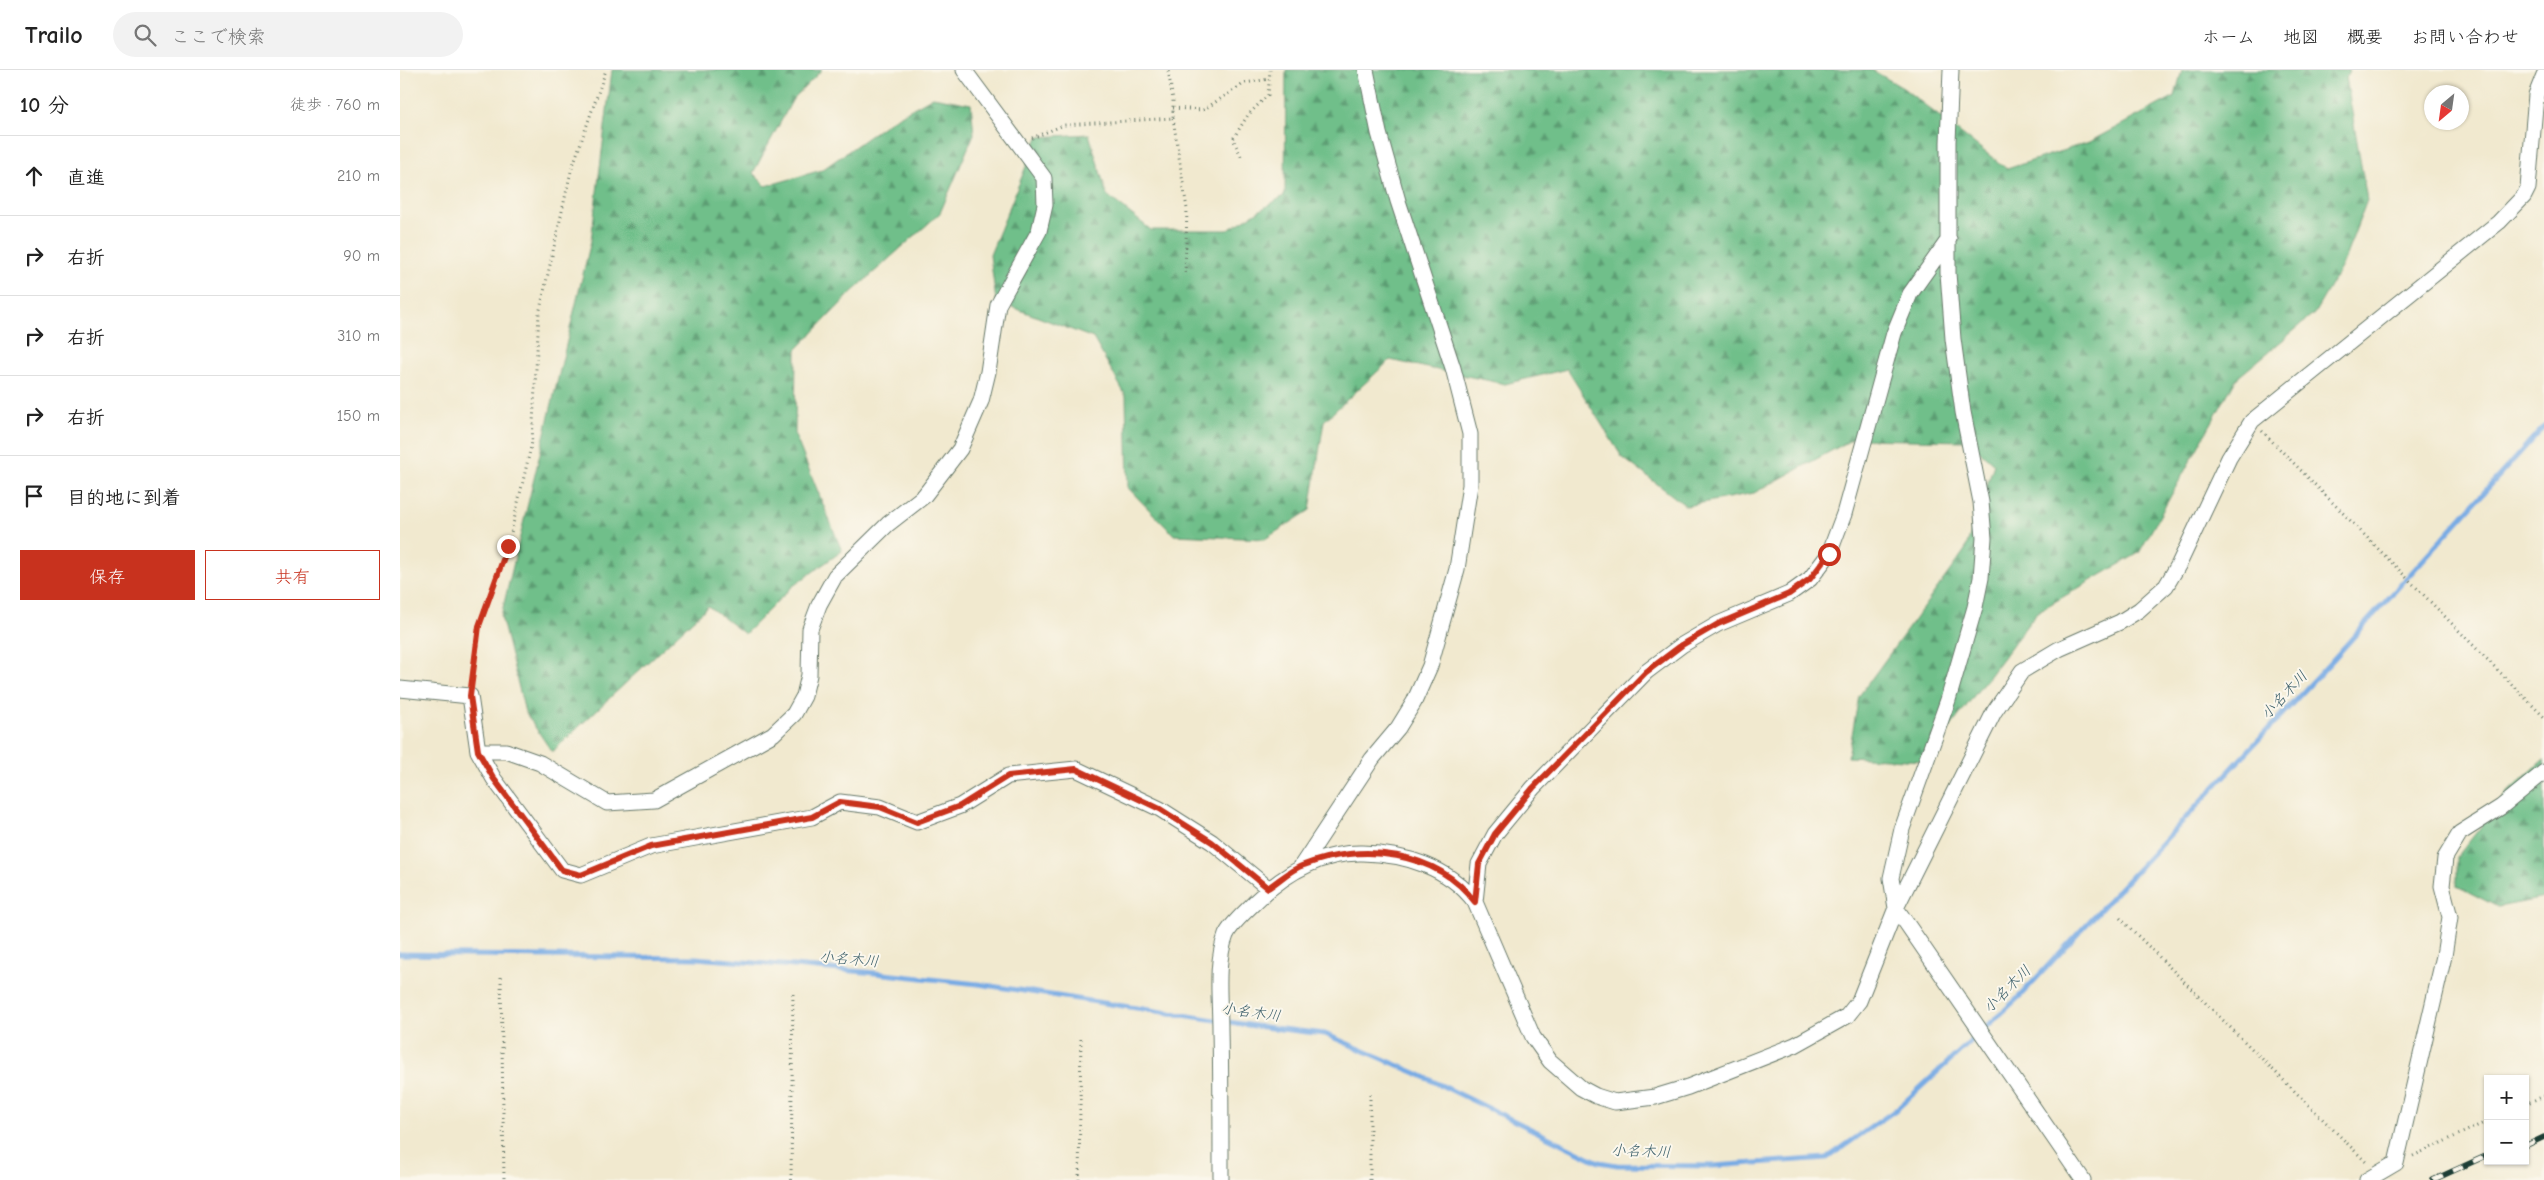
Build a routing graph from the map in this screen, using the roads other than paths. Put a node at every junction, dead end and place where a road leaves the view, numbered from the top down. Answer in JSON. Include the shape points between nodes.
{"nodes":[{"id":1,"x":964,"y":70,"type":"edge"},
{"id":2,"x":1366,"y":70,"type":"edge"},
{"id":3,"x":1950,"y":70,"type":"edge"},
{"id":4,"x":2544,"y":75,"type":"edge"},
{"id":5,"x":1950,"y":240,"type":"junction"},
{"id":6,"x":400,"y":689,"type":"edge"},
{"id":7,"x":478,"y":751,"type":"junction"},
{"id":8,"x":2544,"y":772,"type":"edge"},
{"id":9,"x":1302,"y":865,"type":"junction"},
{"id":10,"x":1268,"y":888,"type":"junction"},
{"id":11,"x":1475,"y":902,"type":"junction"},
{"id":12,"x":1896,"y":908,"type":"junction"},
{"id":13,"x":2373,"y":1177,"type":"edge"},
{"id":14,"x":1221,"y":1180,"type":"edge"},
{"id":15,"x":2083,"y":1180,"type":"edge"}],
"edges":[{"from":1,"to":7,"type":"street","via":[[1044,178],[1045,205],[1039,231],[998,305],[981,401],[960,449],[924,496],[888,524],[836,576],[810,628],[809,675],[804,696],[794,714],[774,734],[654,800],[607,803],[540,763],[506,751]]},
{"from":2,"to":9,"type":"street","via":[[1393,184],[1453,368],[1470,434],[1470,485],[1457,569],[1430,666],[1398,728],[1372,759]]},
{"from":3,"to":5,"type":"street"},
{"from":4,"to":12,"type":"street","via":[[2536,95],[2528,188],[2524,196],[2500,222],[2252,421],[2228,458],[2166,586],[2120,622],[2059,649],[2022,671],[1994,712]]},
{"from":5,"to":11,"type":"street","via":[[1910,294],[1894,333],[1844,514],[1829,554],[1810,579],[1789,594],[1718,624],[1646,672],[1533,788],[1495,834],[1479,864]]},
{"from":5,"to":12,"type":"street","via":[[1948,273],[1953,339],[1963,412],[1981,502],[1984,538],[1981,578],[1948,700],[1902,829],[1891,878]]},
{"from":6,"to":7,"type":"street","via":[[470,696]]},
{"from":7,"to":10,"type":"street","via":[[494,779],[562,870],[581,875],[651,846],[812,817],[840,802],[880,807],[917,822],[960,806],[1008,776],[1076,769],[1160,809],[1212,842]]},
{"from":8,"to":13,"type":"street","via":[[2501,807],[2460,833],[2445,858],[2442,886],[2450,917],[2444,956],[2396,1163]]},
{"from":9,"to":10,"type":"street"},
{"from":9,"to":11,"type":"street","via":[[1348,853],[1382,853],[1411,859],[1442,872],[1466,890]]},
{"from":10,"to":14,"type":"street","via":[[1227,933],[1222,949]]},
{"from":11,"to":12,"type":"street","via":[[1532,1037],[1550,1061],[1581,1088],[1615,1102],[1655,1097],[1688,1087],[1795,1045],[1848,1016],[1859,1001]]},
{"from":12,"to":15,"type":"street"}]}
